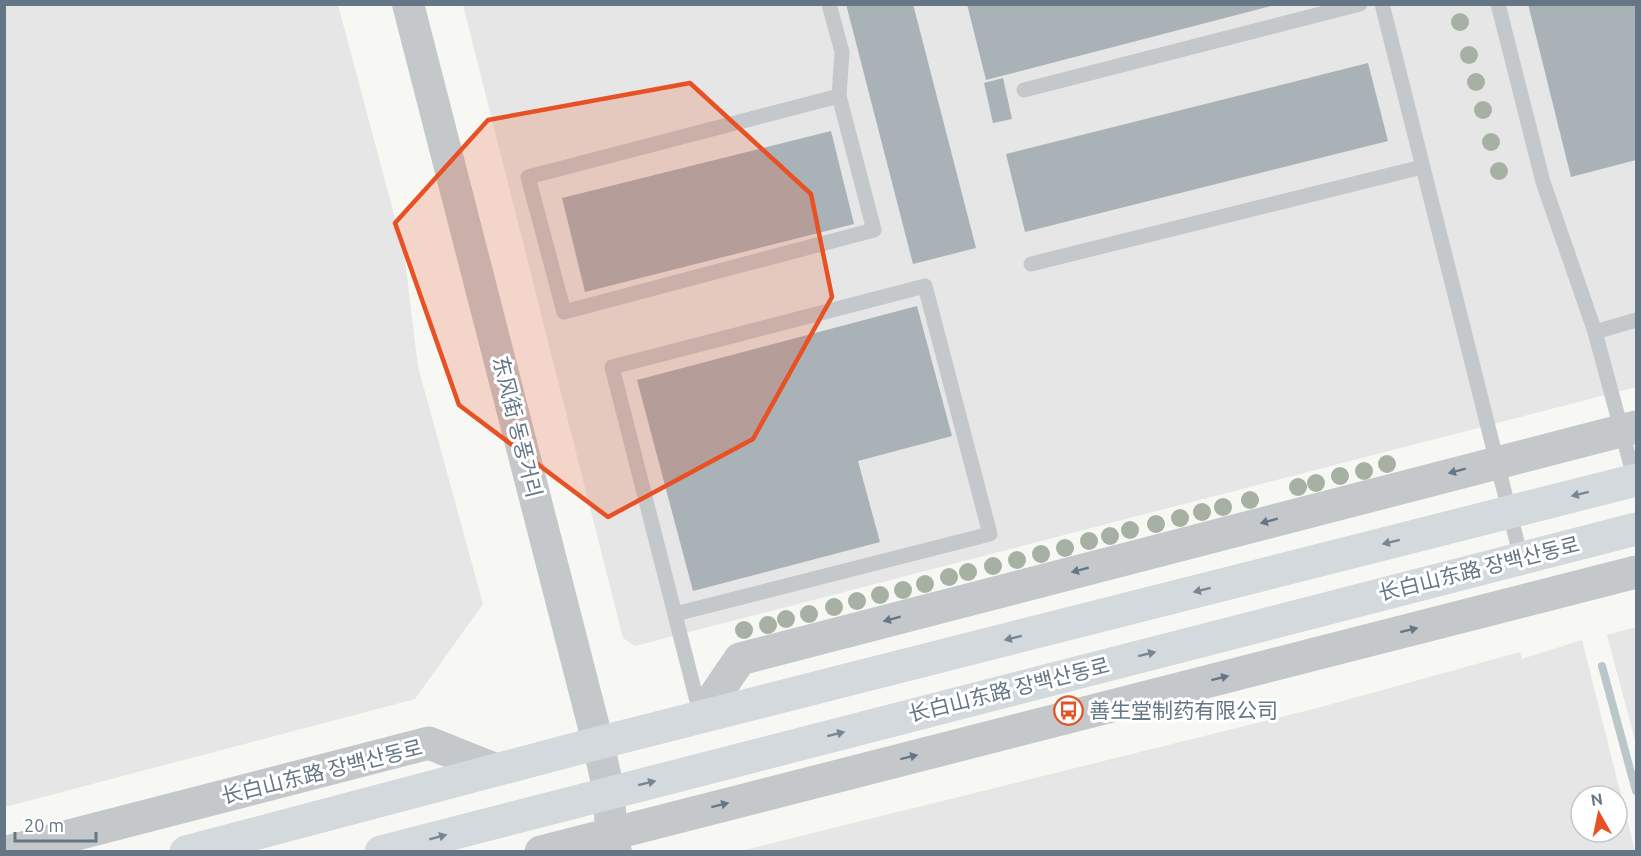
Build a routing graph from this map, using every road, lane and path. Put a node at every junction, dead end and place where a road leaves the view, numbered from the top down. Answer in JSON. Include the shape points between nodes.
{"nodes":[{"id":1,"x":408,"y":4,"type":"edge"},
{"id":2,"x":829,"y":4,"type":"edge"},
{"id":3,"x":1360,"y":4,"type":"edge"},
{"id":4,"x":1382,"y":4,"type":"edge"},
{"id":5,"x":1498,"y":4,"type":"edge"},
{"id":6,"x":1024,"y":90,"type":"dead end"},
{"id":7,"x":839,"y":96,"type":"junction"},
{"id":8,"x":1422,"y":167,"type":"junction"},
{"id":9,"x":1031,"y":264,"type":"dead end"},
{"id":10,"x":1636,"y":320,"type":"edge"},
{"id":11,"x":1595,"y":332,"type":"junction"},
{"id":12,"x":1629,"y":429,"type":"edge"},
{"id":13,"x":1497,"y":461,"type":"junction"},
{"id":14,"x":1636,"y":482,"type":"edge"},
{"id":15,"x":1509,"y":512,"type":"junction"},
{"id":16,"x":1636,"y":529,"type":"edge"},
{"id":17,"x":1521,"y":558,"type":"junction"},
{"id":18,"x":1636,"y":572,"type":"edge"},
{"id":19,"x":675,"y":614,"type":"junction"},
{"id":20,"x":701,"y":716,"type":"junction"},
{"id":21,"x":598,"y":743,"type":"junction"},
{"id":22,"x":494,"y":770,"type":"junction"},
{"id":23,"x":609,"y":792,"type":"junction"},
{"id":24,"x":614,"y":842,"type":"edge"},
{"id":25,"x":8,"y":852,"type":"edge"},
{"id":26,"x":186,"y":852,"type":"edge"},
{"id":27,"x":381,"y":852,"type":"edge"},
{"id":28,"x":541,"y":852,"type":"edge"}],
"edges":[{"from":1,"to":21,"type":"street","name":"东风街 동풍거리"},
{"from":2,"to":7,"type":"lane","via":[[842,52]]},
{"from":3,"to":6,"type":"lane"},
{"from":4,"to":8,"type":"lane"},
{"from":5,"to":11,"type":"lane","via":[[1543,182]]},
{"from":7,"to":7,"type":"lane","via":[[528,177],[564,312],[874,230]]},
{"from":8,"to":9,"type":"lane"},
{"from":8,"to":13,"type":"lane"},
{"from":10,"to":11,"type":"lane"},
{"from":11,"to":12,"type":"lane"},
{"from":12,"to":13,"type":"street"},
{"from":12,"to":14,"type":"lane"},
{"from":13,"to":15,"type":"lane"},
{"from":13,"to":20,"type":"street","one_way":true,"via":[[740,659]]},
{"from":14,"to":15,"type":"main road","name":"长白山东路 장백산동로","one_way":true},
{"from":15,"to":17,"type":"lane"},
{"from":15,"to":20,"type":"main road","name":"长白山东路 장백산동로","one_way":true},
{"from":16,"to":17,"type":"main road","name":"长白山东路 장백산동로"},
{"from":23,"to":17,"type":"main road","name":"长白山东路 장백산동로","one_way":true},
{"from":24,"to":18,"type":"street","name":"长白山东路 장백산동로","one_way":true},
{"from":19,"to":19,"type":"lane","via":[[612,367],[925,286],[990,534]]},
{"from":19,"to":20,"type":"lane"},
{"from":20,"to":21,"type":"main road","name":"长白山东路 장백산동로"},
{"from":21,"to":22,"type":"main road","name":"长白山东路 장백산동로"},
{"from":21,"to":23,"type":"street","name":"东风街 동풍거리"},
{"from":22,"to":25,"type":"street","name":"长白山东路 장백산동로","via":[[429,743]]},
{"from":22,"to":26,"type":"main road","name":"长白山东路 장백산동로"},
{"from":23,"to":24,"type":"street","name":"东风街 동풍거리"},
{"from":27,"to":23,"type":"main road","name":"长白山东路 장백산동로","one_way":true},
{"from":24,"to":28,"type":"street","name":"长白山东路 장백산동로"}]}
